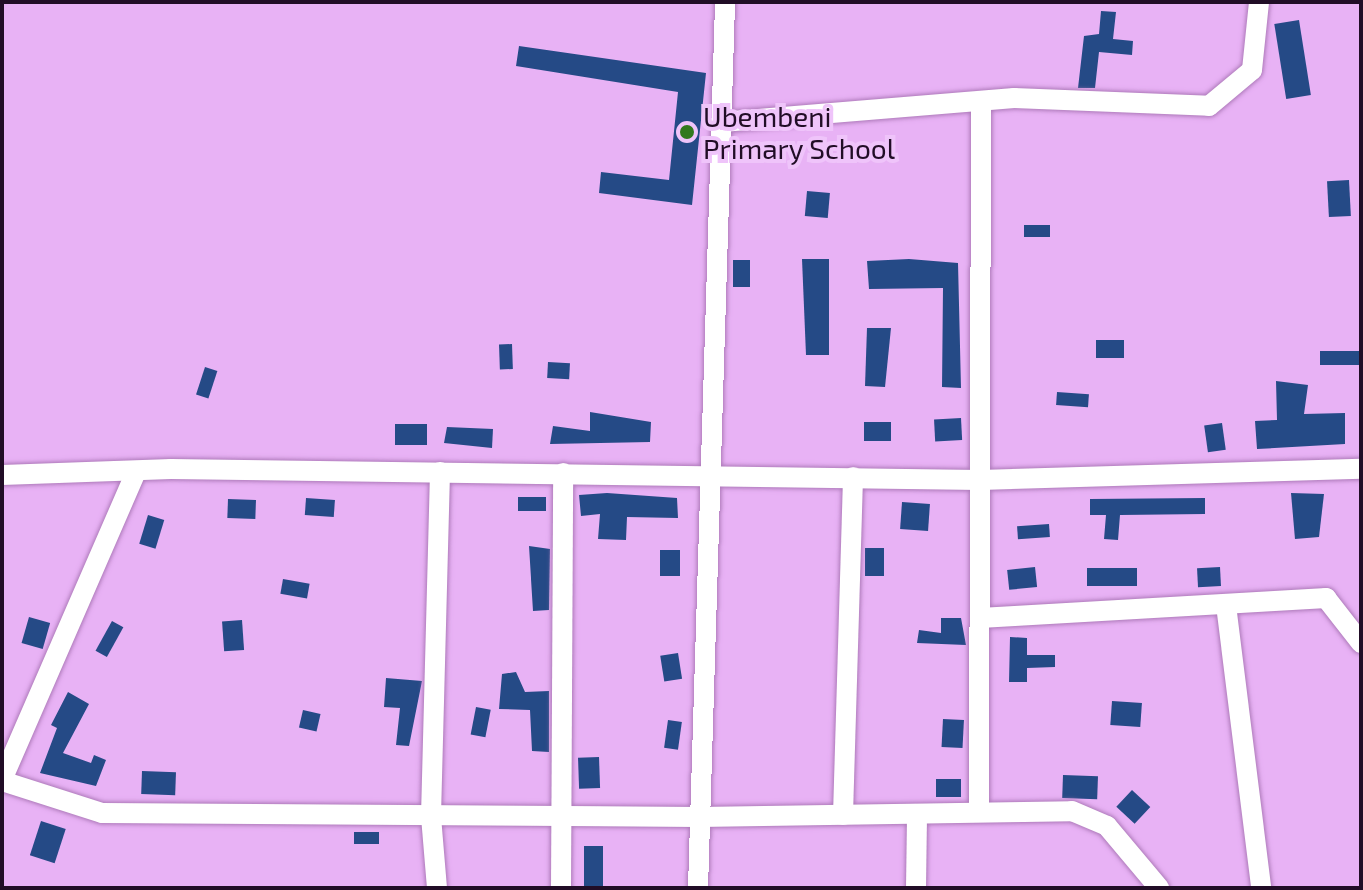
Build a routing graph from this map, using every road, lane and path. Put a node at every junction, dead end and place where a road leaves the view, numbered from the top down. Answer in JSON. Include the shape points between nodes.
{"nodes":[{"id":1,"x":725,"y":2,"type":"edge"},
{"id":2,"x":1259,"y":2,"type":"edge"},
{"id":3,"x":981,"y":106,"type":"junction"},
{"id":4,"x":722,"y":122,"type":"junction"},
{"id":5,"x":1361,"y":469,"type":"edge"},
{"id":6,"x":440,"y":472,"type":"junction"},
{"id":7,"x":563,"y":473,"type":"junction"},
{"id":8,"x":135,"y":474,"type":"junction"},
{"id":9,"x":705,"y":474,"type":"junction"},
{"id":10,"x":2,"y":475,"type":"edge"},
{"id":11,"x":853,"y":477,"type":"junction"},
{"id":12,"x":980,"y":480,"type":"junction"},
{"id":13,"x":1226,"y":605,"type":"junction"},
{"id":14,"x":980,"y":618,"type":"junction"},
{"id":15,"x":1361,"y":643,"type":"edge"},
{"id":16,"x":2,"y":780,"type":"edge"},
{"id":17,"x":979,"y":812,"type":"junction"},
{"id":18,"x":917,"y":814,"type":"junction"},
{"id":19,"x":843,"y":815,"type":"junction"},
{"id":20,"x":431,"y":816,"type":"junction"},
{"id":21,"x":563,"y":817,"type":"junction"},
{"id":22,"x":699,"y":817,"type":"junction"},
{"id":23,"x":437,"y":888,"type":"edge"},
{"id":24,"x":561,"y":888,"type":"edge"},
{"id":25,"x":698,"y":888,"type":"edge"},
{"id":26,"x":916,"y":888,"type":"edge"},
{"id":27,"x":1159,"y":888,"type":"edge"},
{"id":28,"x":1261,"y":888,"type":"edge"}],
"edges":[{"from":1,"to":4,"type":"street"},
{"from":2,"to":3,"type":"street","via":[[1252,70],[1209,106],[1090,98]]},
{"from":3,"to":4,"type":"street"},
{"from":3,"to":12,"type":"street"},
{"from":4,"to":9,"type":"street","via":[[715,426]]},
{"from":5,"to":12,"type":"street"},
{"from":6,"to":7,"type":"street"},
{"from":6,"to":8,"type":"street"},
{"from":6,"to":20,"type":"street"},
{"from":7,"to":9,"type":"street"},
{"from":7,"to":21,"type":"street"},
{"from":8,"to":10,"type":"street"},
{"from":8,"to":16,"type":"street"},
{"from":9,"to":11,"type":"street"},
{"from":9,"to":22,"type":"street"},
{"from":11,"to":12,"type":"street"},
{"from":11,"to":19,"type":"street"},
{"from":12,"to":14,"type":"street"},
{"from":13,"to":14,"type":"street"},
{"from":13,"to":15,"type":"street","via":[[1326,598]]},
{"from":13,"to":28,"type":"street"},
{"from":14,"to":17,"type":"street"},
{"from":16,"to":20,"type":"street","via":[[102,813]]},
{"from":17,"to":18,"type":"street"},
{"from":17,"to":27,"type":"street","via":[[1072,811],[1095,821]]},
{"from":18,"to":19,"type":"street"},
{"from":18,"to":26,"type":"street"},
{"from":19,"to":22,"type":"street"},
{"from":20,"to":21,"type":"street"},
{"from":20,"to":23,"type":"street"},
{"from":21,"to":22,"type":"street"},
{"from":21,"to":24,"type":"street"},
{"from":22,"to":25,"type":"street"}]}
